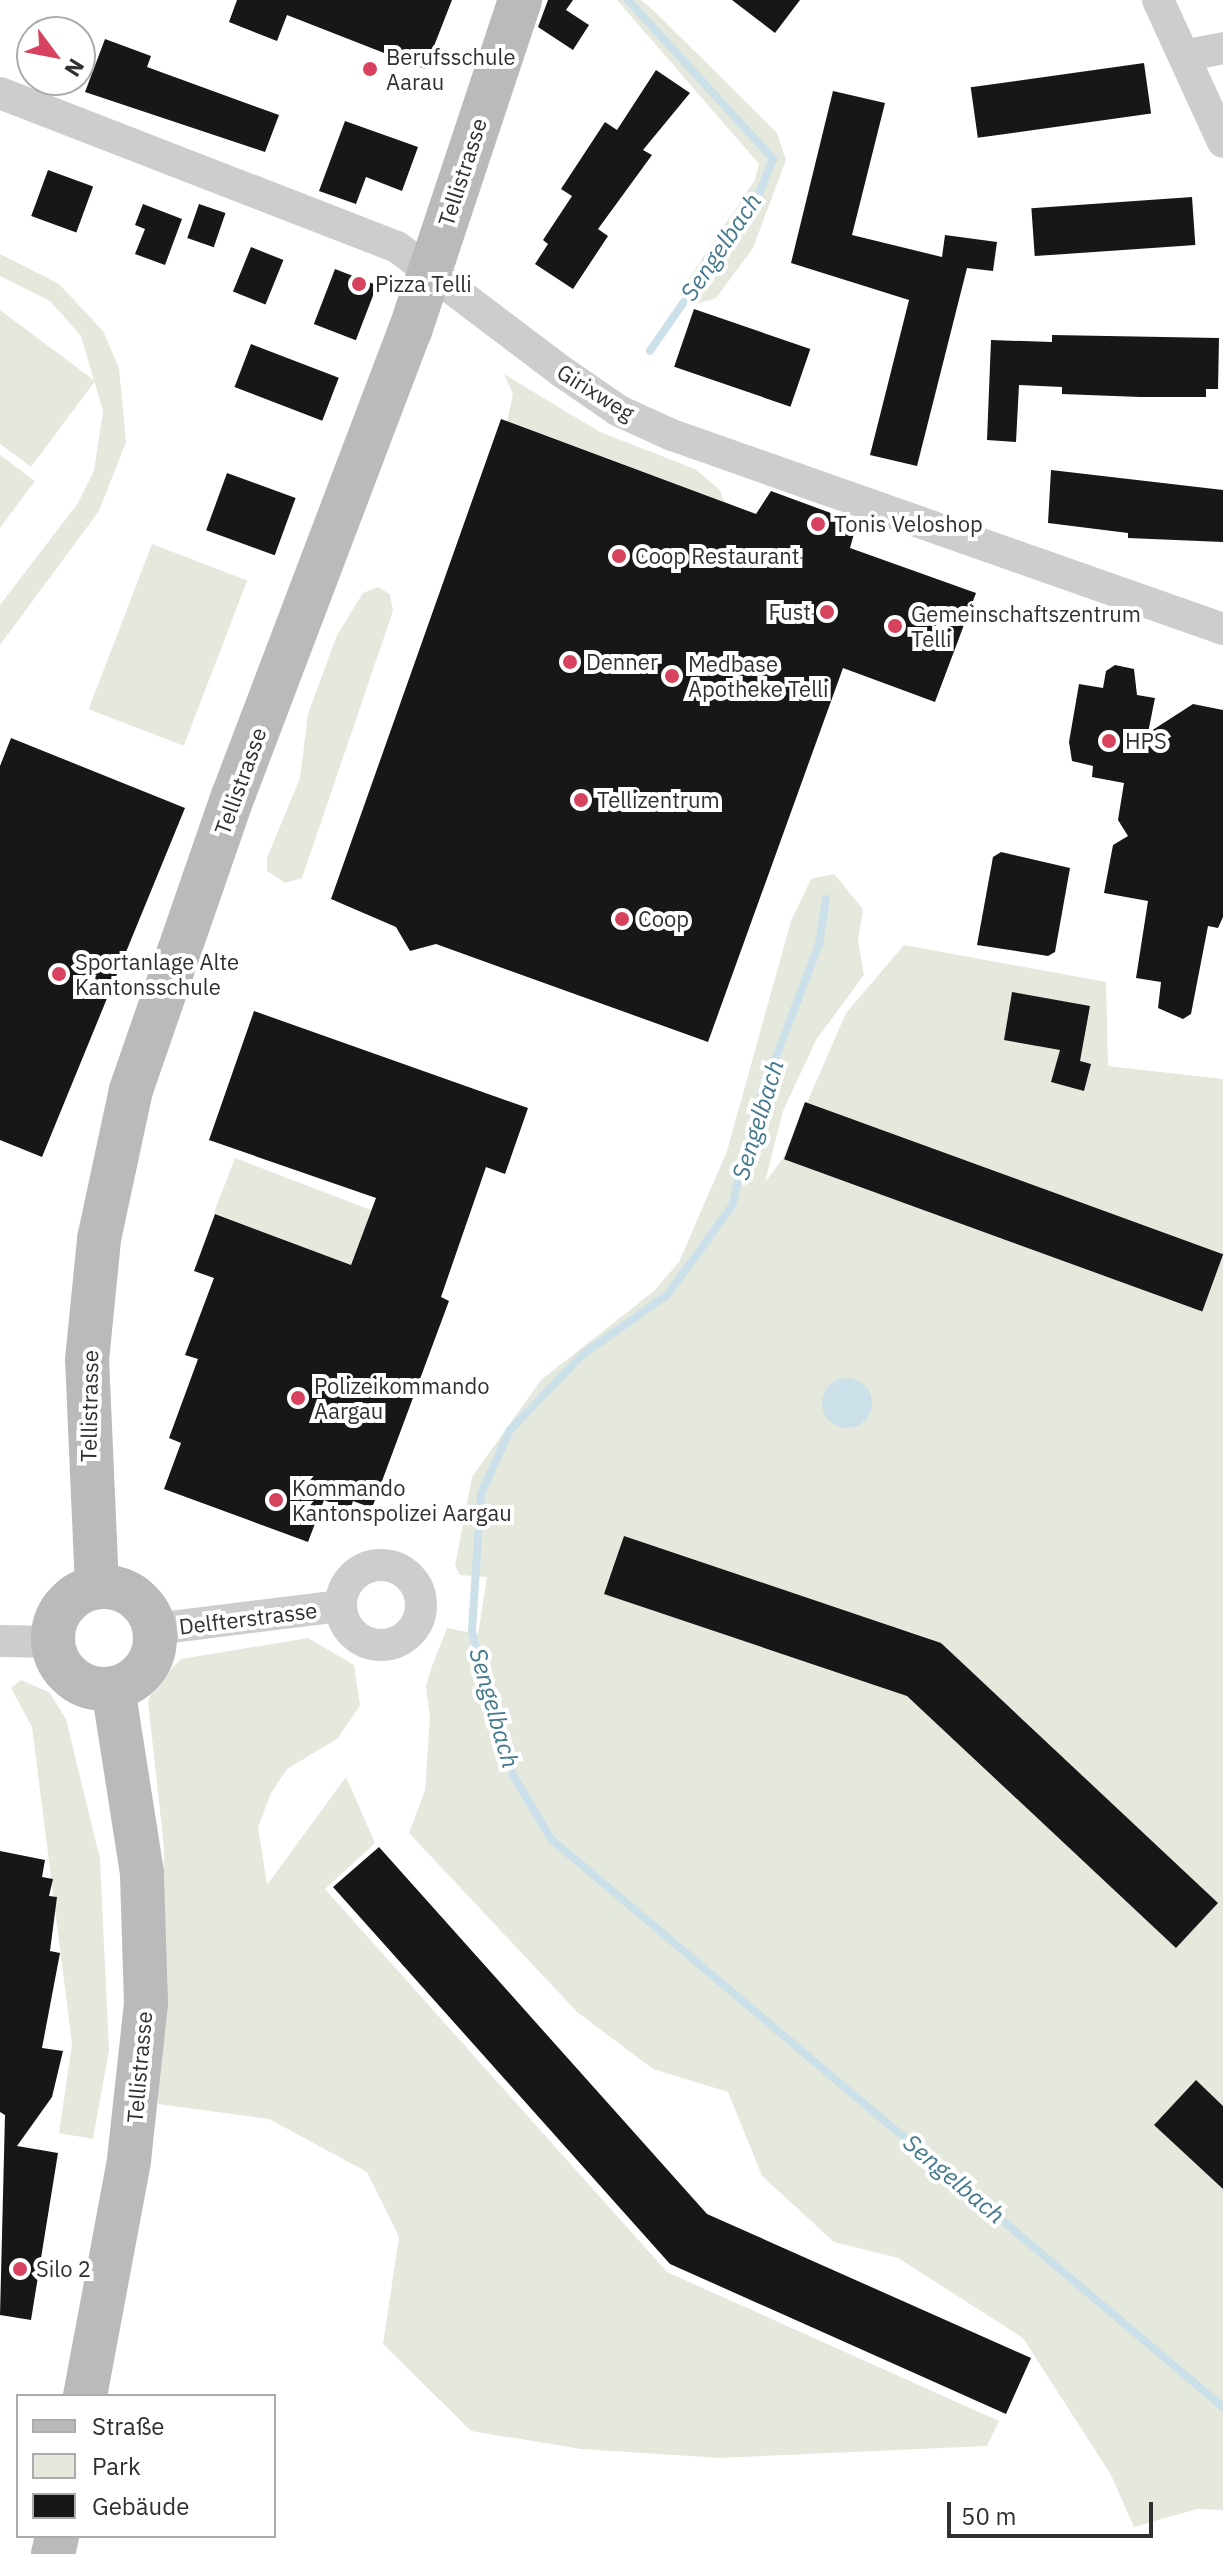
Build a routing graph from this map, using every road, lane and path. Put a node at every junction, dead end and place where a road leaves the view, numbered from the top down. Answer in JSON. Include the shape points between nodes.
{"nodes":[{"id":1,"x":520,"y":0,"type":"edge"},
{"id":2,"x":1158,"y":0,"type":"edge"},
{"id":3,"x":1223,"y":48,"type":"edge"},
{"id":4,"x":1188,"y":55,"type":"junction"},
{"id":5,"x":0,"y":93,"type":"edge"},
{"id":6,"x":1223,"y":142,"type":"edge"},
{"id":7,"x":430,"y":271,"type":"junction"},
{"id":8,"x":1223,"y":629,"type":"edge"},
{"id":9,"x":97,"y":1587,"type":"junction"},
{"id":10,"x":340,"y":1606,"type":"dead end"},
{"id":11,"x":155,"y":1629,"type":"junction"},
{"id":12,"x":0,"y":1641,"type":"edge"},
{"id":13,"x":54,"y":1642,"type":"junction"},
{"id":14,"x":113,"y":1688,"type":"junction"},
{"id":15,"x":85,"y":2394,"type":"edge"}],
"edges":[{"from":1,"to":7,"type":"main road","name":"Tellistrasse"},
{"from":2,"to":4,"type":"street"},
{"from":3,"to":4,"type":"street"},
{"from":4,"to":6,"type":"street"},
{"from":5,"to":7,"type":"street","name":"Girixweg","via":[[397,247]]},
{"from":7,"to":8,"type":"street","name":"Girixweg","via":[[619,411],[672,435]]},
{"from":7,"to":9,"type":"main road","name":"Tellistrasse","via":[[233,796],[131,1090],[99,1239],[87,1360]]},
{"from":9,"to":11,"type":"main road","via":[[134,1597]]},
{"from":9,"to":13,"type":"main road","via":[[62,1610]]},
{"from":10,"to":11,"type":"street","name":"Delfterstrasse"},
{"from":11,"to":14,"type":"main road","via":[[146,1667]]},
{"from":12,"to":13,"type":"street"},
{"from":13,"to":14,"type":"main road","via":[[61,1665],[78,1682]]},
{"from":14,"to":15,"type":"main road","name":"Tellistrasse","via":[[142,1873],[146,2003],[129,2160]]}]}
